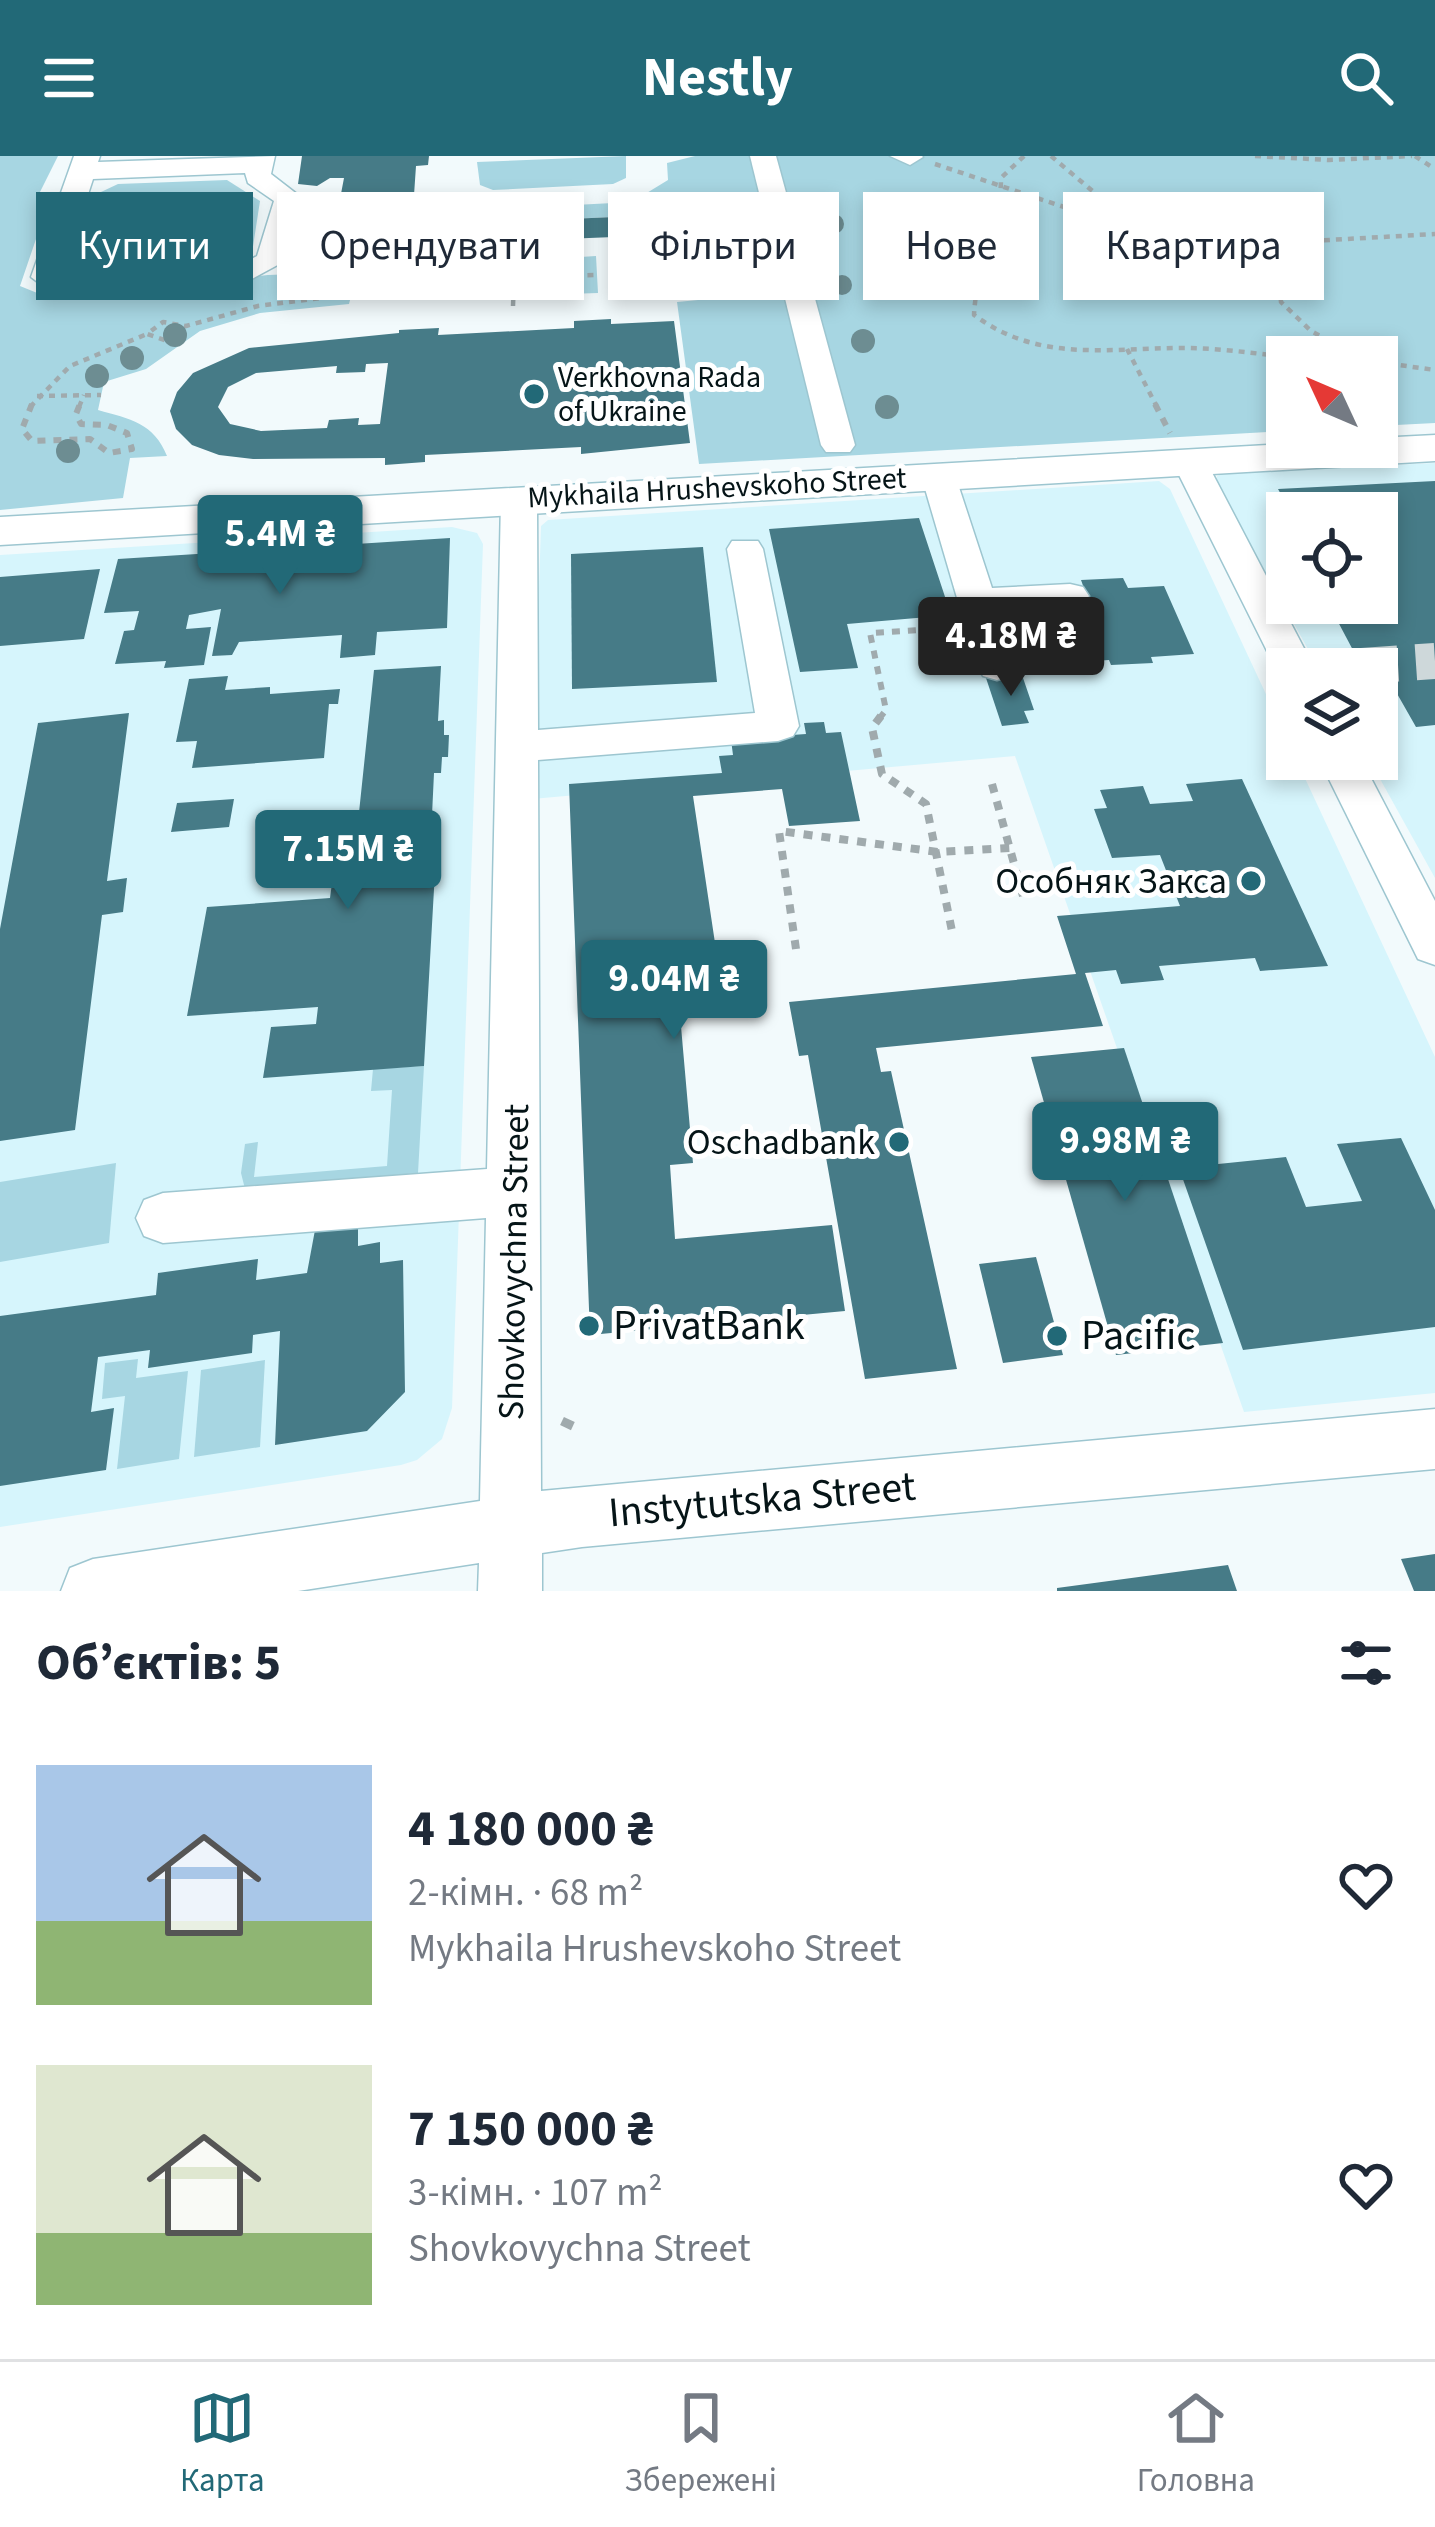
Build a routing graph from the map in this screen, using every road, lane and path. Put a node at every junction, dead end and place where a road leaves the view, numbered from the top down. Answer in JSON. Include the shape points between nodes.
{"nodes":[{"id":1,"x":763,"y":156,"type":"edge"},
{"id":2,"x":1021,"y":156,"type":"edge"},
{"id":3,"x":1051,"y":156,"type":"edge"},
{"id":4,"x":1255,"y":156,"type":"edge"},
{"id":5,"x":1413,"y":156,"type":"edge"},
{"id":6,"x":906,"y":157,"type":"edge"},
{"id":7,"x":261,"y":160,"type":"edge"},
{"id":8,"x":84,"y":163,"type":"edge"},
{"id":9,"x":1435,"y":169,"type":"edge"},
{"id":10,"x":999,"y":186,"type":"junction"},
{"id":11,"x":1094,"y":192,"type":"edge"},
{"id":12,"x":1063,"y":209,"type":"edge"},
{"id":13,"x":1435,"y":234,"type":"edge"},
{"id":14,"x":1324,"y":240,"type":"edge"},
{"id":15,"x":584,"y":275,"type":"edge"},
{"id":16,"x":597,"y":275,"type":"dead end"},
{"id":17,"x":302,"y":300,"type":"edge"},
{"id":18,"x":513,"y":300,"type":"edge"},
{"id":19,"x":1281,"y":300,"type":"edge"},
{"id":20,"x":513,"y":307,"type":"dead end"},
{"id":21,"x":147,"y":334,"type":"junction"},
{"id":22,"x":1320,"y":336,"type":"edge"},
{"id":23,"x":176,"y":344,"type":"dead end"},
{"id":24,"x":1127,"y":349,"type":"junction"},
{"id":25,"x":1266,"y":355,"type":"edge"},
{"id":26,"x":1398,"y":365,"type":"edge"},
{"id":27,"x":1435,"y":370,"type":"edge"},
{"id":28,"x":84,"y":395,"type":"junction"},
{"id":29,"x":101,"y":395,"type":"dead end"},
{"id":30,"x":37,"y":396,"type":"junction"},
{"id":31,"x":838,"y":445,"type":"dead end"},
{"id":32,"x":1180,"y":448,"type":"junction"},
{"id":33,"x":1435,"y":448,"type":"edge"},
{"id":34,"x":938,"y":475,"type":"junction"},
{"id":35,"x":519,"y":500,"type":"junction"},
{"id":36,"x":0,"y":531,"type":"edge"},
{"id":37,"x":745,"y":549,"type":"dead end"},
{"id":38,"x":1070,"y":596,"type":"dead end"},
{"id":39,"x":977,"y":601,"type":"junction"},
{"id":40,"x":1284,"y":648,"type":"edge"},
{"id":41,"x":997,"y":666,"type":"dead end"},
{"id":42,"x":519,"y":746,"type":"junction"},
{"id":43,"x":1351,"y":780,"type":"edge"},
{"id":44,"x":992,"y":784,"type":"dead end"},
{"id":45,"x":1010,"y":848,"type":"junction"},
{"id":46,"x":938,"y":852,"type":"junction"},
{"id":47,"x":1023,"y":896,"type":"dead end"},
{"id":48,"x":953,"y":936,"type":"dead end"},
{"id":49,"x":1435,"y":946,"type":"edge"},
{"id":50,"x":796,"y":949,"type":"dead end"},
{"id":51,"x":514,"y":1191,"type":"junction"},
{"id":52,"x":163,"y":1218,"type":"dead end"},
{"id":53,"x":562,"y":1421,"type":"dead end"},
{"id":54,"x":579,"y":1429,"type":"dead end"},
{"id":55,"x":1435,"y":1439,"type":"edge"},
{"id":56,"x":510,"y":1525,"type":"junction"},
{"id":57,"x":92,"y":1591,"type":"edge"},
{"id":58,"x":510,"y":1591,"type":"edge"}],
"edges":[{"from":1,"to":31,"type":"street"},
{"from":2,"to":10,"type":"path"},
{"from":3,"to":11,"type":"path"},
{"from":4,"to":5,"type":"path"},
{"from":5,"to":9,"type":"path"},
{"from":6,"to":10,"type":"path"},
{"from":7,"to":8,"type":"street"},
{"from":7,"to":8,"type":"street","via":[[257,177],[288,198],[270,261],[248,272],[57,283],[46,277]]},
{"from":10,"to":12,"type":"path"},
{"from":10,"to":24,"type":"path","via":[[974,315],[1037,348]]},
{"from":13,"to":14,"type":"path"},
{"from":15,"to":16,"type":"path"},
{"from":17,"to":21,"type":"path","via":[[186,326],[163,322]]},
{"from":18,"to":20,"type":"path"},
{"from":19,"to":22,"type":"path"},
{"from":21,"to":23,"type":"path"},
{"from":21,"to":30,"type":"path","via":[[72,364]]},
{"from":24,"to":25,"type":"path"},
{"from":24,"to":32,"type":"path"},
{"from":26,"to":27,"type":"path"},
{"from":28,"to":29,"type":"path"},
{"from":28,"to":30,"type":"path"},
{"from":28,"to":30,"type":"path","via":[[76,414],[81,424],[128,433],[132,449],[109,453],[90,439],[32,441],[22,429]]},
{"from":32,"to":33,"type":"main road","name":"Mykhaila Hrushevskoho Street"},
{"from":32,"to":34,"type":"main road","name":"Mykhaila Hrushevskoho Street"},
{"from":32,"to":40,"type":"street"},
{"from":34,"to":35,"type":"main road","name":"Mykhaila Hrushevskoho Street"},
{"from":34,"to":39,"type":"street"},
{"from":35,"to":36,"type":"main road","name":"Mykhaila Hrushevskoho Street"},
{"from":35,"to":42,"type":"street","name":"Shovkovychna Street"},
{"from":37,"to":42,"type":"street","via":[[778,726]]},
{"from":38,"to":39,"type":"street"},
{"from":39,"to":41,"type":"street"},
{"from":39,"to":46,"type":"path","via":[[937,628],[869,633],[886,710],[872,728],[881,774],[926,805]]},
{"from":42,"to":51,"type":"street","name":"Shovkovychna Street"},
{"from":43,"to":49,"type":"street"},
{"from":44,"to":45,"type":"path"},
{"from":45,"to":46,"type":"path"},
{"from":45,"to":47,"type":"path"},
{"from":46,"to":48,"type":"path"},
{"from":46,"to":50,"type":"path","via":[[779,831]]},
{"from":51,"to":52,"type":"street"},
{"from":51,"to":56,"type":"street","name":"Shovkovychna Street"},
{"from":53,"to":54,"type":"path"},
{"from":55,"to":56,"type":"street","name":"Instytutska Street"},
{"from":56,"to":57,"type":"street","name":"Instytutska Street"},
{"from":56,"to":58,"type":"street","name":"Shovkovychna Street"}]}
